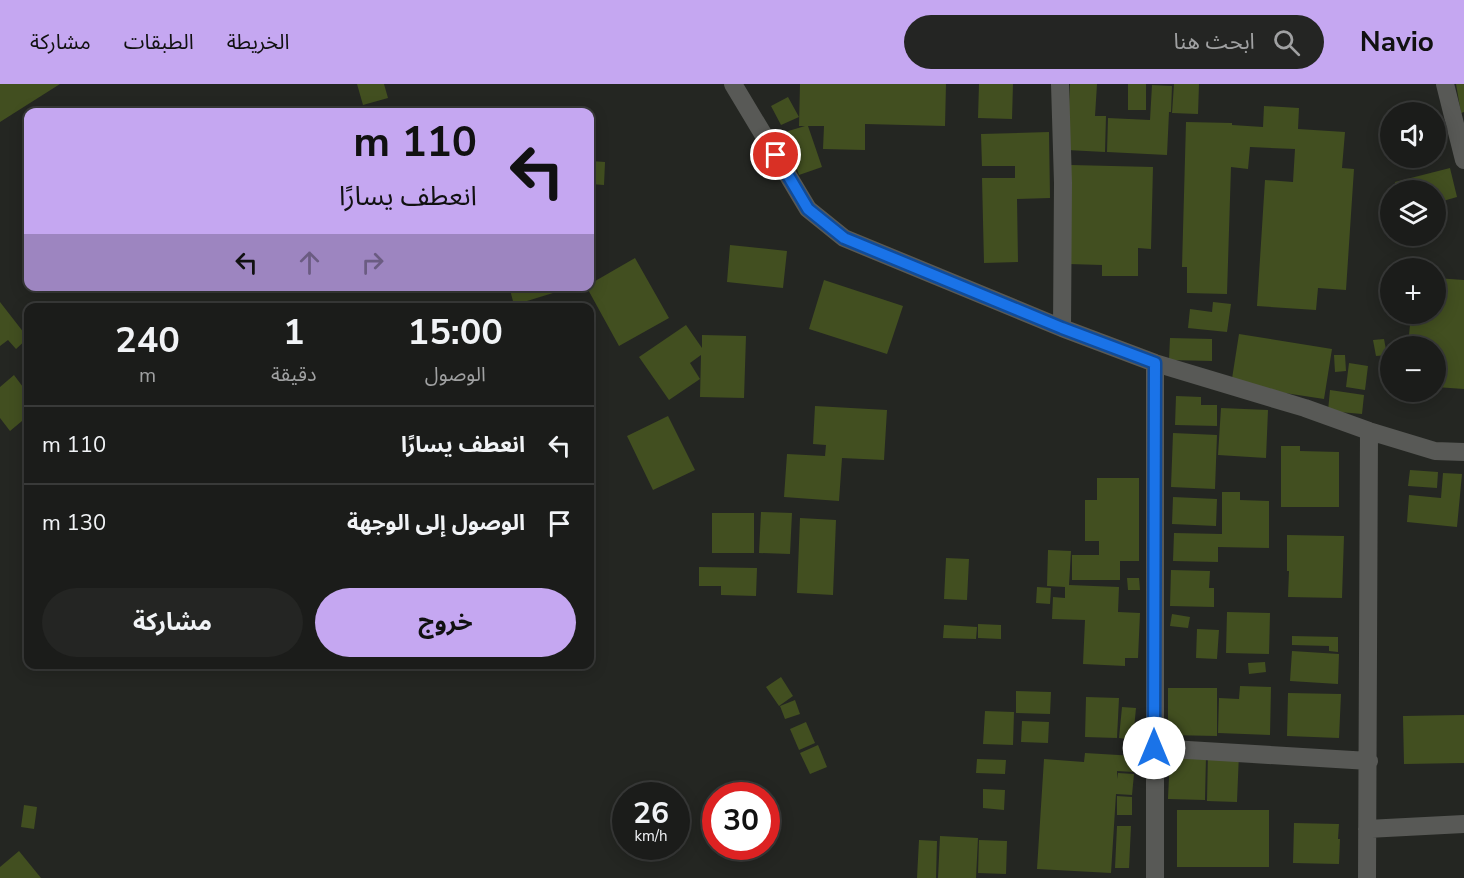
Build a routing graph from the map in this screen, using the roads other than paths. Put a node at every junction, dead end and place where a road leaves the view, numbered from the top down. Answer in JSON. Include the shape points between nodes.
{"nodes":[{"id":1,"x":733,"y":84,"type":"edge"},
{"id":2,"x":1060,"y":84,"type":"edge"},
{"id":3,"x":1446,"y":84,"type":"edge"},
{"id":4,"x":1464,"y":160,"type":"edge"},
{"id":5,"x":1062,"y":328,"type":"junction"},
{"id":6,"x":1155,"y":363,"type":"junction"},
{"id":7,"x":1369,"y":431,"type":"junction"},
{"id":8,"x":1464,"y":452,"type":"edge"},
{"id":9,"x":1154,"y":748,"type":"junction"},
{"id":10,"x":1369,"y":760,"type":"junction"},
{"id":11,"x":1464,"y":824,"type":"edge"},
{"id":12,"x":1367,"y":829,"type":"junction"},
{"id":13,"x":1155,"y":878,"type":"edge"},
{"id":14,"x":1367,"y":878,"type":"edge"}],
"edges":[{"from":1,"to":5,"type":"street","via":[[808,209],[844,238]]},
{"from":2,"to":5,"type":"street"},
{"from":3,"to":4,"type":"street"},
{"from":5,"to":6,"type":"street"},
{"from":6,"to":7,"type":"street"},
{"from":6,"to":9,"type":"street"},
{"from":7,"to":8,"type":"street","via":[[1435,451]]},
{"from":7,"to":10,"type":"street"},
{"from":9,"to":10,"type":"street"},
{"from":9,"to":13,"type":"street"},
{"from":10,"to":12,"type":"street"},
{"from":11,"to":12,"type":"street"},
{"from":12,"to":14,"type":"street"}]}
